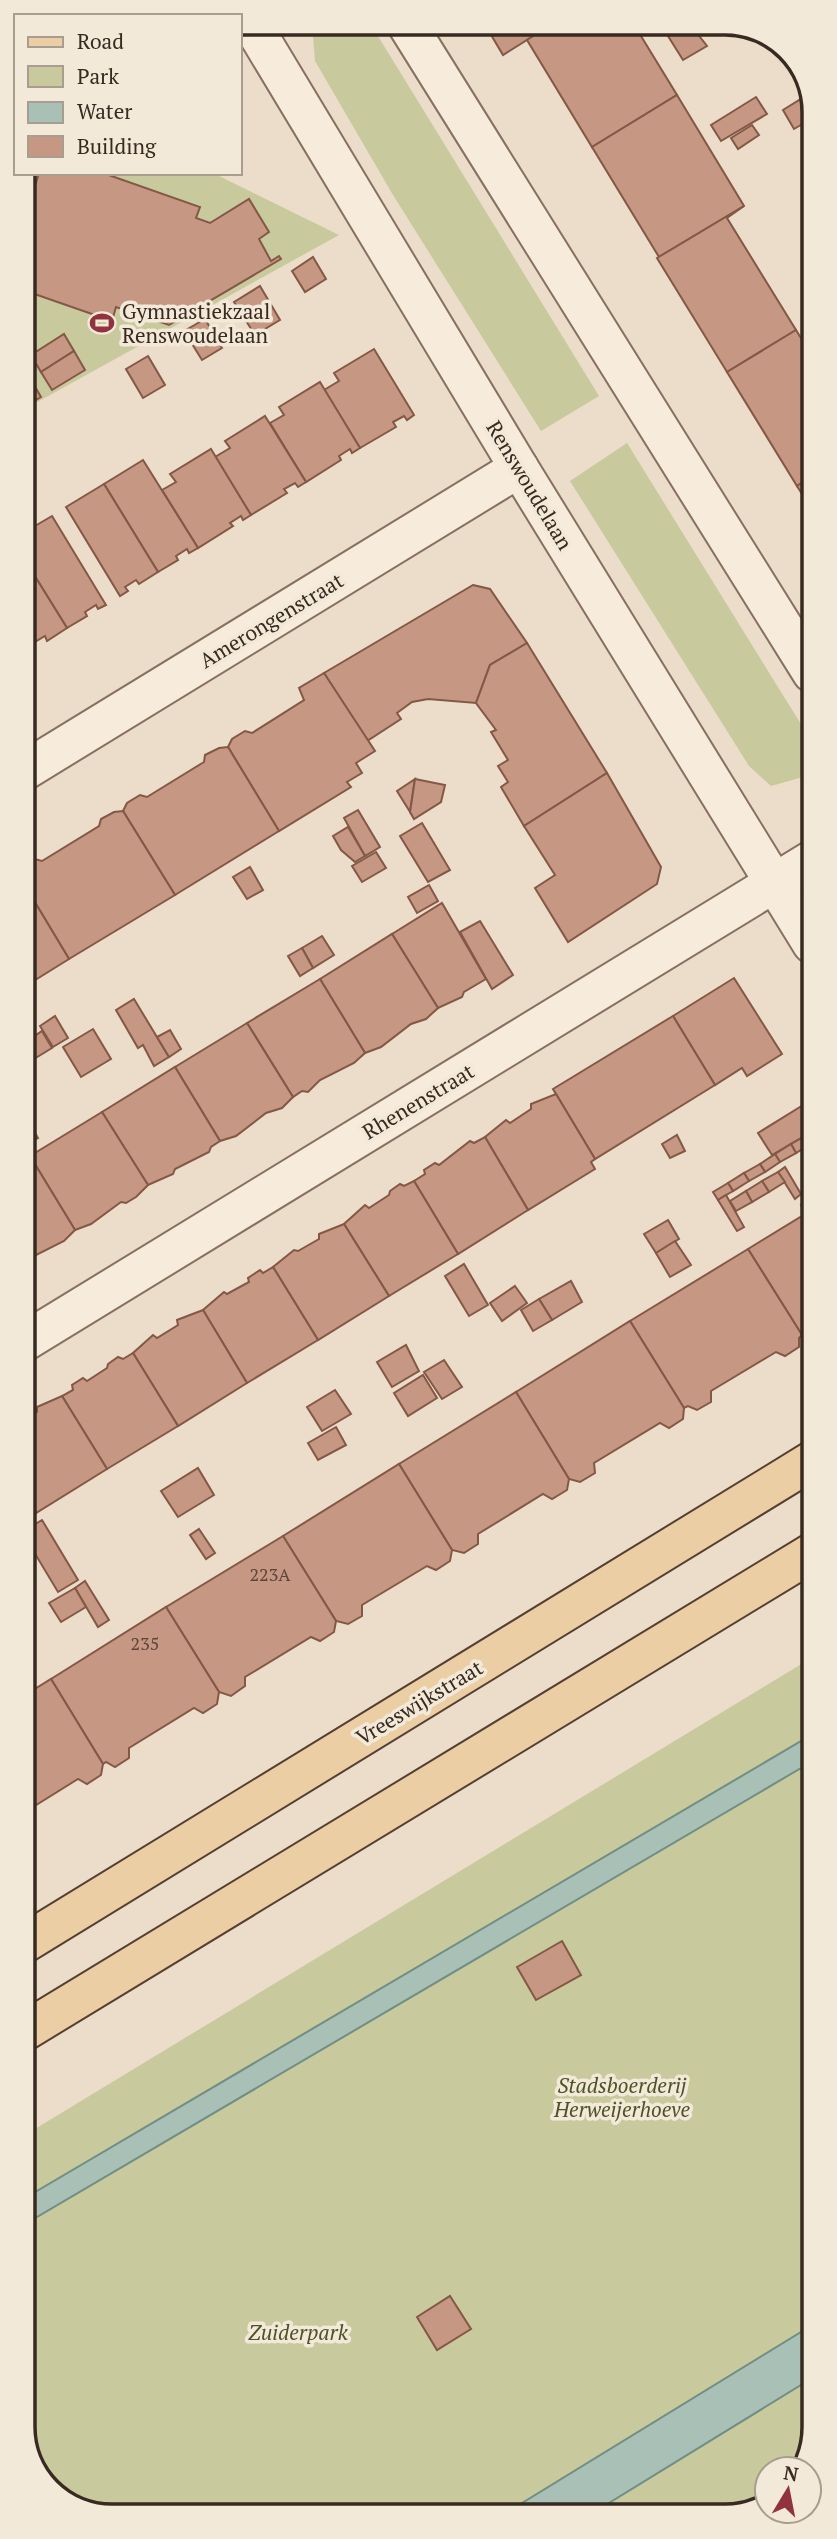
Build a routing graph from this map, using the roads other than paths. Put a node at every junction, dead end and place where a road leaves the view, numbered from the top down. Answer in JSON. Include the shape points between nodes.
{"nodes":[{"id":1,"x":258,"y":35,"type":"edge"},
{"id":2,"x":413,"y":35,"type":"edge"},
{"id":3,"x":519,"y":468,"type":"junction"},
{"id":4,"x":802,"y":657,"type":"edge"},
{"id":5,"x":35,"y":764,"type":"edge"},
{"id":6,"x":802,"y":866,"type":"edge"},
{"id":7,"x":775,"y":883,"type":"junction"},
{"id":8,"x":802,"y":928,"type":"edge"},
{"id":9,"x":35,"y":1335,"type":"edge"},
{"id":10,"x":802,"y":1468,"type":"edge"},
{"id":11,"x":802,"y":1559,"type":"edge"},
{"id":12,"x":35,"y":1937,"type":"edge"},
{"id":13,"x":35,"y":2025,"type":"edge"}],
"edges":[{"from":1,"to":3,"type":"street","name":"Renswoudelaan"},
{"from":2,"to":4,"type":"street"},
{"from":3,"to":5,"type":"street","name":"Amerongenstraat"},
{"from":3,"to":7,"type":"street","name":"Renswoudelaan"},
{"from":6,"to":7,"type":"street","name":"Rhenenstraat"},
{"from":7,"to":8,"type":"street","name":"Renswoudelaan"},
{"from":7,"to":9,"type":"street","name":"Rhenenstraat"},
{"from":10,"to":12,"type":"main road","name":"Vreeswijkstraat"},
{"from":11,"to":13,"type":"main road"}]}
